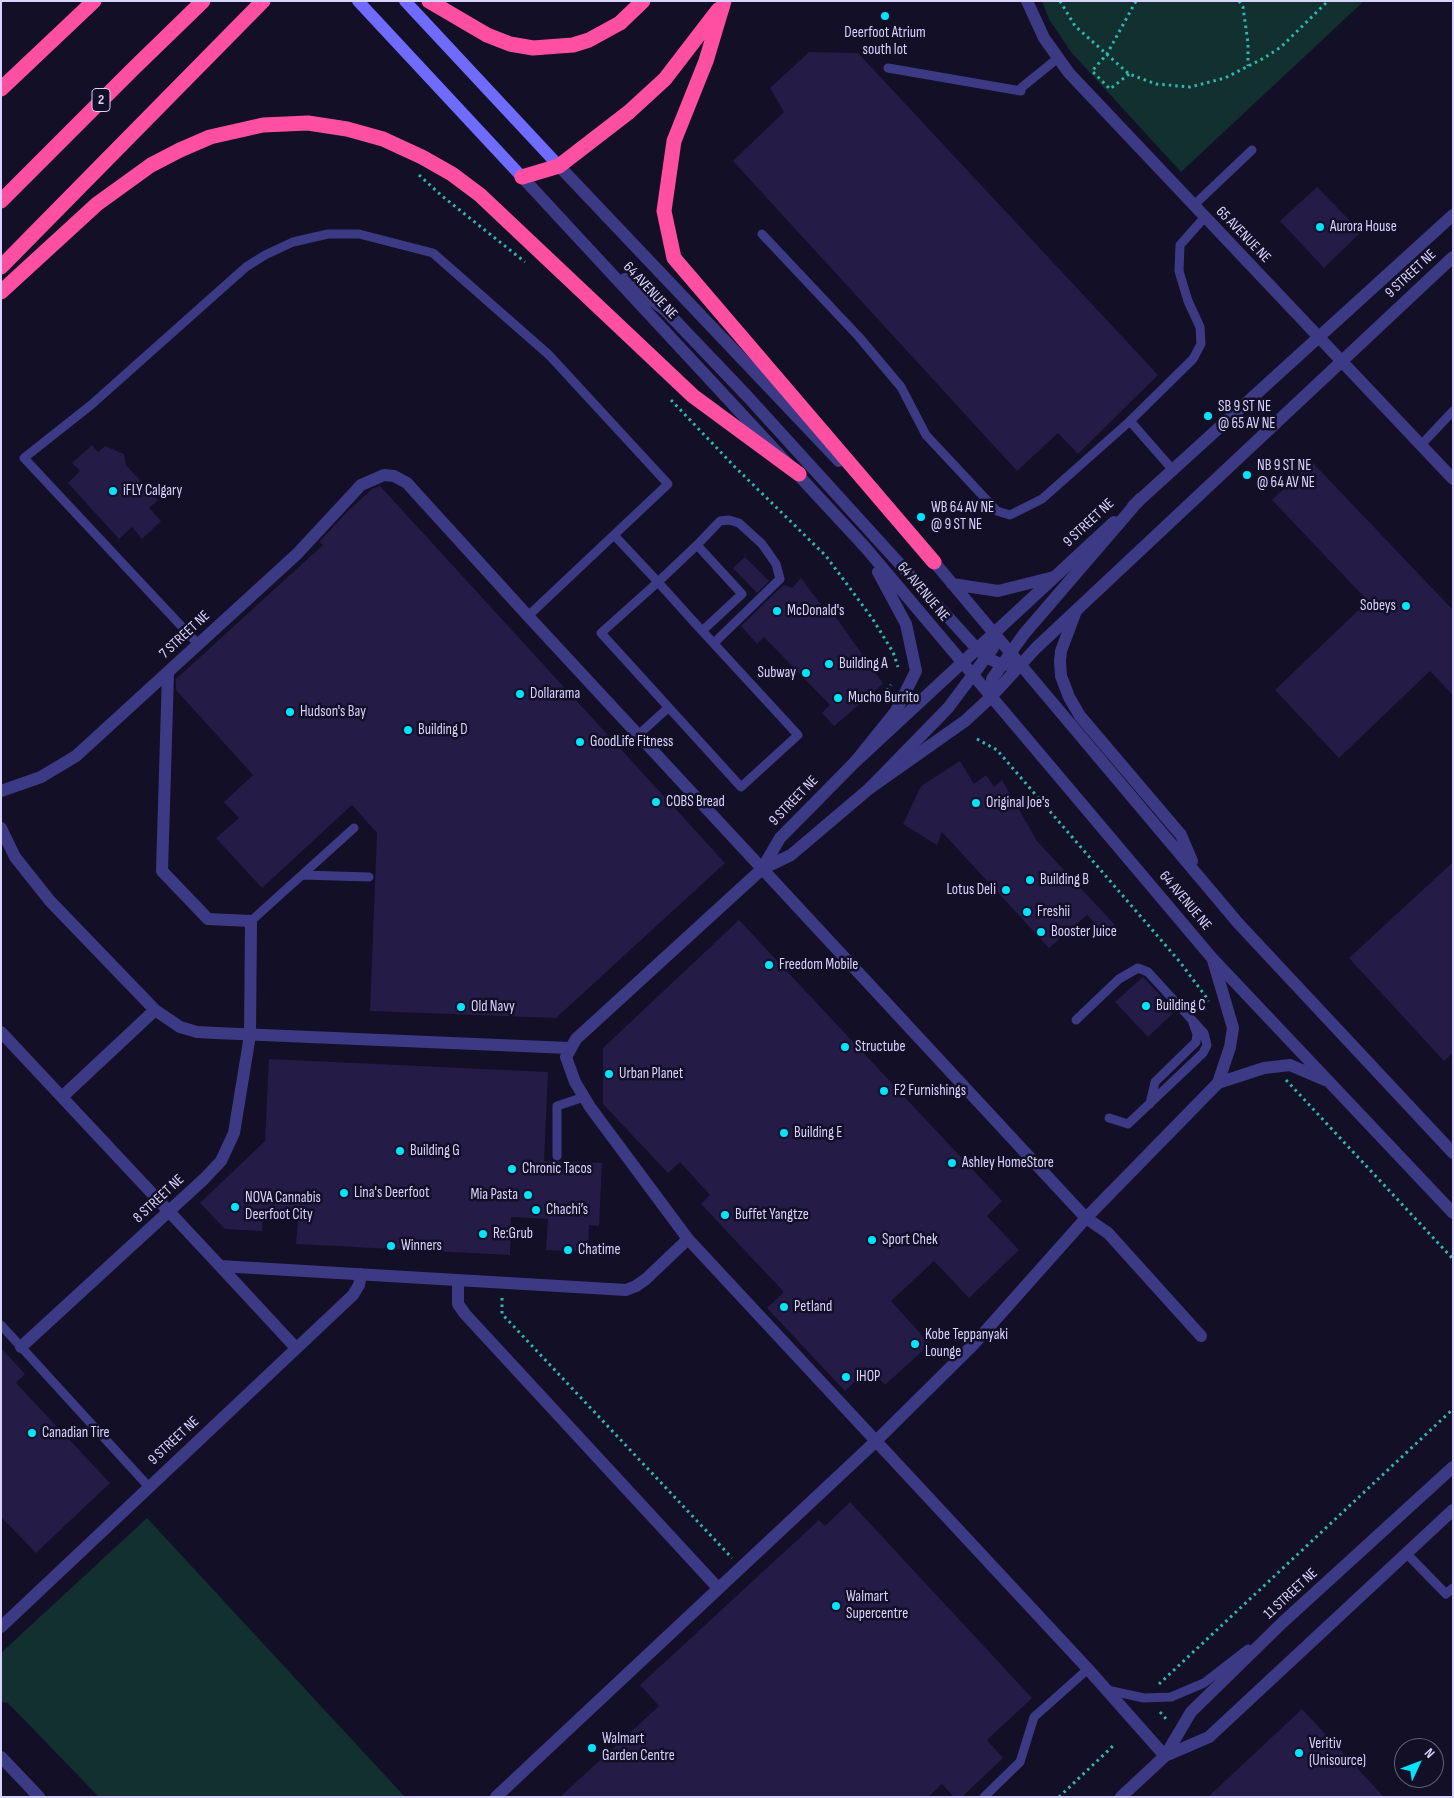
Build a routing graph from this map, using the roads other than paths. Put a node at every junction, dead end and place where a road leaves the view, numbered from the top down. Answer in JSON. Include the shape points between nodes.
{"nodes":[{"id":1,"x":94,"y":1,"type":"edge"},
{"id":2,"x":203,"y":1,"type":"edge"},
{"id":3,"x":263,"y":1,"type":"edge"},
{"id":4,"x":358,"y":1,"type":"edge"},
{"id":5,"x":405,"y":1,"type":"edge"},
{"id":6,"x":429,"y":1,"type":"edge"},
{"id":7,"x":643,"y":1,"type":"edge"},
{"id":8,"x":1028,"y":1,"type":"edge"},
{"id":9,"x":723,"y":2,"type":"edge"},
{"id":10,"x":1058,"y":58,"type":"junction"},
{"id":11,"x":888,"y":68,"type":"dead end"},
{"id":12,"x":1,"y":90,"type":"edge"},
{"id":13,"x":1252,"y":150,"type":"dead end"},
{"id":14,"x":559,"y":166,"type":"junction"},
{"id":15,"x":522,"y":177,"type":"junction"},
{"id":16,"x":1,"y":201,"type":"edge"},
{"id":17,"x":1193,"y":206,"type":"junction"},
{"id":18,"x":1453,"y":215,"type":"edge"},
{"id":19,"x":1204,"y":218,"type":"junction"},
{"id":20,"x":762,"y":234,"type":"dead end"},
{"id":21,"x":593,"y":253,"type":"junction"},
{"id":22,"x":1453,"y":257,"type":"edge"},
{"id":23,"x":1,"y":266,"type":"edge"},
{"id":24,"x":1,"y":292,"type":"edge"},
{"id":25,"x":1317,"y":336,"type":"junction"},
{"id":26,"x":1342,"y":361,"type":"junction"},
{"id":27,"x":1453,"y":411,"type":"edge"},
{"id":28,"x":1130,"y":422,"type":"junction"},
{"id":29,"x":1421,"y":445,"type":"junction"},
{"id":30,"x":1172,"y":470,"type":"junction"},
{"id":31,"x":799,"y":474,"type":"junction"},
{"id":32,"x":1453,"y":479,"type":"edge"},
{"id":33,"x":1140,"y":499,"type":"junction"},
{"id":34,"x":614,"y":535,"type":"junction"},
{"id":35,"x":697,"y":545,"type":"junction"},
{"id":36,"x":865,"y":547,"type":"junction"},
{"id":37,"x":934,"y":562,"type":"junction"},
{"id":38,"x":1054,"y":577,"type":"junction"},
{"id":39,"x":658,"y":582,"type":"junction"},
{"id":40,"x":952,"y":584,"type":"junction"},
{"id":41,"x":1076,"y":611,"type":"junction"},
{"id":42,"x":528,"y":616,"type":"junction"},
{"id":43,"x":702,"y":631,"type":"junction"},
{"id":44,"x":995,"y":634,"type":"junction"},
{"id":45,"x":714,"y":643,"type":"junction"},
{"id":46,"x":199,"y":645,"type":"junction"},
{"id":47,"x":1011,"y":652,"type":"junction"},
{"id":48,"x":982,"y":654,"type":"junction"},
{"id":49,"x":963,"y":664,"type":"junction"},
{"id":50,"x":1021,"y":664,"type":"junction"},
{"id":51,"x":1002,"y":665,"type":"junction"},
{"id":52,"x":168,"y":673,"type":"junction"},
{"id":53,"x":972,"y":675,"type":"junction"},
{"id":54,"x":991,"y":697,"type":"junction"},
{"id":55,"x":668,"y":708,"type":"junction"},
{"id":56,"x":638,"y":735,"type":"junction"},
{"id":57,"x":855,"y":762,"type":"junction"},
{"id":58,"x":870,"y":788,"type":"junction"},
{"id":59,"x":1,"y":791,"type":"edge"},
{"id":60,"x":1,"y":828,"type":"edge"},
{"id":61,"x":354,"y":828,"type":"dead end"},
{"id":62,"x":762,"y":869,"type":"junction"},
{"id":63,"x":1197,"y":873,"type":"junction"},
{"id":64,"x":302,"y":875,"type":"junction"},
{"id":65,"x":369,"y":877,"type":"dead end"},
{"id":66,"x":251,"y":921,"type":"junction"},
{"id":67,"x":1212,"y":958,"type":"junction"},
{"id":68,"x":155,"y":1010,"type":"junction"},
{"id":69,"x":1076,"y":1020,"type":"dead end"},
{"id":70,"x":1,"y":1032,"type":"edge"},
{"id":71,"x":250,"y":1035,"type":"junction"},
{"id":72,"x":569,"y":1048,"type":"junction"},
{"id":73,"x":1331,"y":1082,"type":"junction"},
{"id":74,"x":1218,"y":1083,"type":"junction"},
{"id":75,"x":62,"y":1097,"type":"junction"},
{"id":76,"x":584,"y":1097,"type":"junction"},
{"id":77,"x":1109,"y":1118,"type":"dead end"},
{"id":78,"x":1453,"y":1153,"type":"edge"},
{"id":79,"x":557,"y":1156,"type":"dead end"},
{"id":80,"x":169,"y":1212,"type":"junction"},
{"id":81,"x":1453,"y":1212,"type":"edge"},
{"id":82,"x":1086,"y":1218,"type":"junction"},
{"id":83,"x":688,"y":1239,"type":"junction"},
{"id":84,"x":220,"y":1266,"type":"junction"},
{"id":85,"x":361,"y":1274,"type":"junction"},
{"id":86,"x":458,"y":1280,"type":"junction"},
{"id":87,"x":1,"y":1326,"type":"edge"},
{"id":88,"x":1202,"y":1336,"type":"dead end"},
{"id":89,"x":21,"y":1347,"type":"junction"},
{"id":90,"x":296,"y":1348,"type":"junction"},
{"id":91,"x":875,"y":1442,"type":"junction"},
{"id":92,"x":1453,"y":1467,"type":"edge"},
{"id":93,"x":149,"y":1487,"type":"junction"},
{"id":94,"x":1453,"y":1501,"type":"edge"},
{"id":95,"x":1453,"y":1510,"type":"edge"},
{"id":96,"x":1406,"y":1553,"type":"junction"},
{"id":97,"x":1381,"y":1577,"type":"junction"},
{"id":98,"x":718,"y":1588,"type":"junction"},
{"id":99,"x":1453,"y":1588,"type":"edge"},
{"id":100,"x":1282,"y":1623,"type":"junction"},
{"id":101,"x":1,"y":1627,"type":"edge"},
{"id":102,"x":1088,"y":1669,"type":"junction"},
{"id":103,"x":1107,"y":1690,"type":"junction"},
{"id":104,"x":1165,"y":1756,"type":"junction"},
{"id":105,"x":1,"y":1757,"type":"edge"},
{"id":106,"x":39,"y":1797,"type":"edge"},
{"id":107,"x":496,"y":1797,"type":"edge"},
{"id":108,"x":984,"y":1797,"type":"edge"},
{"id":109,"x":1121,"y":1797,"type":"edge"}],
"edges":[{"from":1,"to":12,"type":"highway"},
{"from":2,"to":16,"type":"highway","number":"2"},
{"from":3,"to":23,"type":"highway"},
{"from":4,"to":15,"type":"main road","name":"64 AVENUE NE"},
{"from":5,"to":14,"type":"main road","name":"64 AVENUE NE"},
{"from":6,"to":7,"type":"highway","via":[[487,35],[533,48],[573,45],[589,40],[620,23]]},
{"from":8,"to":10,"type":"street","name":"65 AVENUE NE","via":[[1044,38]]},
{"from":9,"to":14,"type":"highway","via":[[665,79],[629,112]]},
{"from":9,"to":37,"type":"highway","via":[[706,61],[674,141],[664,211],[674,258]]},
{"from":10,"to":11,"type":"lane","via":[[1021,89]]},
{"from":10,"to":17,"type":"street","name":"65 AVENUE NE","via":[[1069,74]]},
{"from":13,"to":17,"type":"lane"},
{"from":14,"to":15,"type":"highway"},
{"from":14,"to":37,"type":"street","name":"64 AVENUE NE"},
{"from":15,"to":21,"type":"street","name":"64 AVENUE NE"},
{"from":17,"to":19,"type":"street","name":"65 AVENUE NE"},
{"from":18,"to":25,"type":"street","name":"9 STREET NE"},
{"from":19,"to":25,"type":"street","name":"65 AVENUE NE"},
{"from":19,"to":28,"type":"lane","via":[[1180,245],[1178,271],[1200,327],[1201,344],[1192,359]]},
{"from":20,"to":28,"type":"lane","via":[[902,386],[926,435],[997,511],[1010,515],[1042,499]]},
{"from":21,"to":31,"type":"street","name":"64 AVENUE NE"},
{"from":21,"to":48,"type":"street","via":[[666,311]]},
{"from":22,"to":26,"type":"street","name":"9 STREET NE"},
{"from":24,"to":31,"type":"highway","via":[[97,204],[144,170],[180,150],[210,138],[263,125],[308,123],[348,129],[383,139],[422,157],[480,195],[693,396]]},
{"from":25,"to":26,"type":"street","name":"65 AVENUE NE"},
{"from":25,"to":30,"type":"street","name":"9 STREET NE"},
{"from":26,"to":29,"type":"street","name":"65 AVENUE NE"},
{"from":26,"to":41,"type":"street","name":"9 STREET NE"},
{"from":27,"to":29,"type":"lane"},
{"from":28,"to":30,"type":"lane"},
{"from":29,"to":32,"type":"street","name":"65 AVENUE NE"},
{"from":30,"to":33,"type":"street","name":"9 STREET NE"},
{"from":31,"to":36,"type":"street","name":"64 AVENUE NE"},
{"from":33,"to":38,"type":"street","name":"9 STREET NE"},
{"from":33,"to":47,"type":"street"},
{"from":34,"to":39,"type":"lane"},
{"from":34,"to":42,"type":"lane"},
{"from":34,"to":46,"type":"lane","via":[[668,484],[549,355],[433,252],[358,234],[328,234],[294,242],[246,267],[91,405],[24,458]]},
{"from":35,"to":39,"type":"lane"},
{"from":35,"to":43,"type":"lane","via":[[742,594]]},
{"from":35,"to":45,"type":"lane","via":[[720,521],[739,523],[762,544],[776,564],[780,579]]},
{"from":36,"to":49,"type":"street","name":"64 AVENUE NE"},
{"from":36,"to":57,"type":"street","via":[[906,624],[916,671],[896,711]]},
{"from":37,"to":40,"type":"street","name":"64 AVENUE NE"},
{"from":38,"to":40,"type":"street","via":[[998,591]]},
{"from":38,"to":44,"type":"street","name":"9 STREET NE"},
{"from":39,"to":43,"type":"lane"},
{"from":39,"to":55,"type":"lane","via":[[601,633]]},
{"from":40,"to":44,"type":"street","name":"64 AVENUE NE"},
{"from":41,"to":50,"type":"street","name":"9 STREET NE"},
{"from":41,"to":63,"type":"street","via":[[1060,661],[1061,676],[1069,697],[1080,716],[1181,835]]},
{"from":42,"to":46,"type":"street","name":"7 STREET NE","via":[[407,483],[384,475],[372,478],[351,494],[297,554]]},
{"from":42,"to":56,"type":"street"},
{"from":43,"to":45,"type":"lane"},
{"from":44,"to":47,"type":"street","name":"64 AVENUE NE"},
{"from":44,"to":48,"type":"street","via":[[993,648]]},
{"from":45,"to":55,"type":"lane","via":[[798,735],[741,787]]},
{"from":46,"to":52,"type":"street","name":"7 STREET NE"},
{"from":47,"to":50,"type":"street","name":"64 AVENUE NE"},
{"from":47,"to":51,"type":"street"},
{"from":48,"to":49,"type":"street","name":"9 STREET NE"},
{"from":48,"to":51,"type":"street"},
{"from":48,"to":53,"type":"street"},
{"from":49,"to":53,"type":"street","name":"64 AVENUE NE"},
{"from":49,"to":57,"type":"street","name":"9 STREET NE"},
{"from":50,"to":51,"type":"street"},
{"from":50,"to":54,"type":"street","name":"9 STREET NE"},
{"from":50,"to":63,"type":"street","name":"64 AVENUE NE"},
{"from":51,"to":54,"type":"street","via":[[992,679]]},
{"from":52,"to":59,"type":"street","name":"7 STREET NE","via":[[76,756],[41,777]]},
{"from":52,"to":66,"type":"street","via":[[162,871],[208,919]]},
{"from":53,"to":54,"type":"street","name":"64 AVENUE NE"},
{"from":53,"to":58,"type":"street","via":[[930,728]]},
{"from":54,"to":58,"type":"street","name":"9 STREET NE","via":[[950,732]]},
{"from":54,"to":67,"type":"street","name":"64 AVENUE NE"},
{"from":55,"to":56,"type":"lane"},
{"from":56,"to":62,"type":"street"},
{"from":57,"to":62,"type":"street","name":"9 STREET NE","via":[[780,838]]},
{"from":58,"to":62,"type":"street","name":"9 STREET NE","via":[[792,854]]},
{"from":60,"to":68,"type":"street","via":[[15,857],[33,882]]},
{"from":61,"to":64,"type":"lane"},
{"from":62,"to":72,"type":"street","name":"9 STREET NE"},
{"from":62,"to":82,"type":"street"},
{"from":63,"to":78,"type":"street","name":"64 AVENUE NE","via":[[1238,923]]},
{"from":64,"to":65,"type":"lane"},
{"from":64,"to":66,"type":"lane"},
{"from":66,"to":71,"type":"street","name":"8 STREET NE"},
{"from":67,"to":73,"type":"street","name":"64 AVENUE NE"},
{"from":67,"to":74,"type":"street","via":[[1233,1028]]},
{"from":68,"to":71,"type":"street","via":[[180,1027],[197,1032]]},
{"from":68,"to":75,"type":"street"},
{"from":69,"to":77,"type":"lane","via":[[1119,979],[1138,968],[1148,972],[1204,1033],[1207,1045],[1203,1053],[1128,1124]]},
{"from":70,"to":75,"type":"street"},
{"from":71,"to":72,"type":"street"},
{"from":71,"to":80,"type":"street","name":"8 STREET NE","via":[[229,1147],[212,1171]]},
{"from":72,"to":76,"type":"street","via":[[566,1058],[569,1070]]},
{"from":73,"to":74,"type":"street","via":[[1290,1065],[1264,1068]]},
{"from":73,"to":81,"type":"street","name":"64 AVENUE NE"},
{"from":74,"to":82,"type":"street"},
{"from":75,"to":80,"type":"street"},
{"from":76,"to":79,"type":"lane","via":[[557,1106]]},
{"from":76,"to":83,"type":"street"},
{"from":80,"to":84,"type":"street"},
{"from":80,"to":89,"type":"street","name":"8 STREET NE"},
{"from":82,"to":88,"type":"street","via":[[1108,1233]]},
{"from":82,"to":91,"type":"street","via":[[973,1345]]},
{"from":83,"to":86,"type":"street","via":[[646,1279],[626,1290]]},
{"from":83,"to":91,"type":"street"},
{"from":84,"to":85,"type":"street"},
{"from":84,"to":90,"type":"street"},
{"from":85,"to":86,"type":"street"},
{"from":85,"to":90,"type":"street","name":"9 STREET NE","via":[[353,1295]]},
{"from":86,"to":98,"type":"street","via":[[458,1304],[465,1314]]},
{"from":87,"to":89,"type":"lane"},
{"from":89,"to":93,"type":"lane"},
{"from":90,"to":93,"type":"street","name":"9 STREET NE"},
{"from":91,"to":98,"type":"street"},
{"from":91,"to":102,"type":"street"},
{"from":92,"to":100,"type":"street","name":"11 STREET NE"},
{"from":93,"to":101,"type":"street","name":"9 STREET NE"},
{"from":94,"to":97,"type":"street"},
{"from":95,"to":96,"type":"street","name":"11 STREET NE"},
{"from":96,"to":97,"type":"street","name":"11 STREET NE"},
{"from":96,"to":99,"type":"lane","via":[[1446,1594]]},
{"from":97,"to":104,"type":"street","name":"11 STREET NE","via":[[1209,1737]]},
{"from":98,"to":107,"type":"street"},
{"from":100,"to":103,"type":"lane","via":[[1204,1683],[1171,1697],[1144,1698]]},
{"from":100,"to":104,"type":"street","name":"11 STREET NE","via":[[1191,1712]]},
{"from":102,"to":103,"type":"street"},
{"from":102,"to":108,"type":"lane","via":[[1034,1717],[1020,1762]]},
{"from":103,"to":104,"type":"street"},
{"from":104,"to":109,"type":"street","name":"11 STREET NE"},
{"from":105,"to":106,"type":"street"}]}
